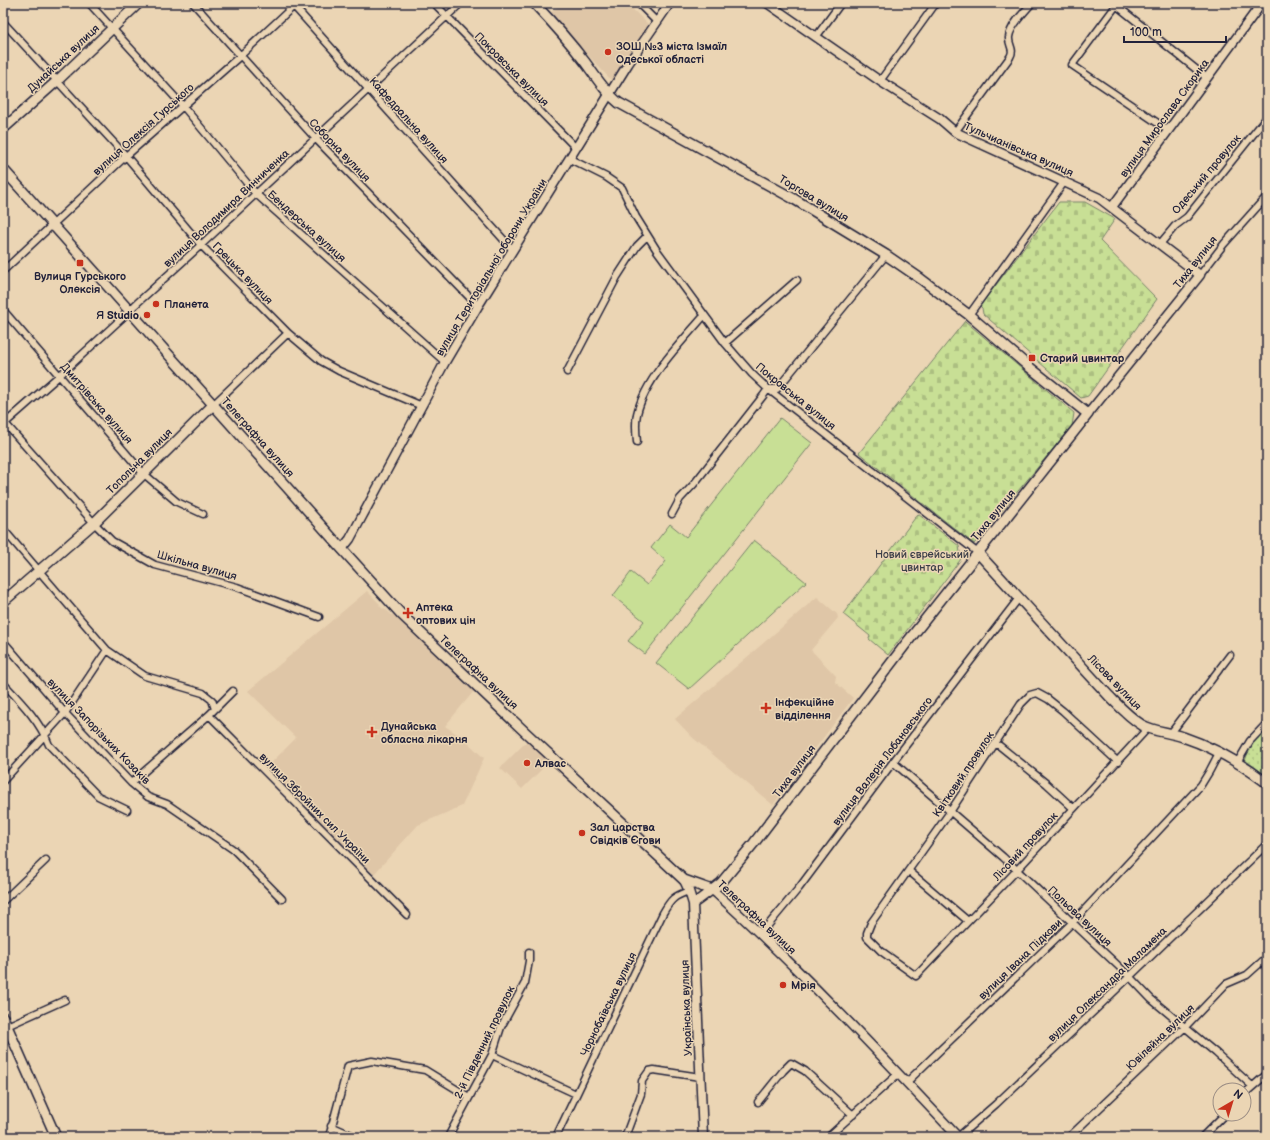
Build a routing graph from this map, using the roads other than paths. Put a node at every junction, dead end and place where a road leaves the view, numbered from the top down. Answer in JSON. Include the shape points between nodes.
{"nodes":[{"id":1,"x":89,"y":3,"type":"edge"},
{"id":2,"x":139,"y":3,"type":"edge"},
{"id":3,"x":193,"y":3,"type":"edge"},
{"id":4,"x":434,"y":3,"type":"edge"},
{"id":5,"x":461,"y":3,"type":"edge"},
{"id":6,"x":534,"y":3,"type":"edge"},
{"id":7,"x":638,"y":3,"type":"edge"},
{"id":8,"x":670,"y":3,"type":"edge"},
{"id":9,"x":767,"y":3,"type":"edge"},
{"id":10,"x":841,"y":3,"type":"edge"},
{"id":11,"x":936,"y":3,"type":"edge"},
{"id":12,"x":1032,"y":3,"type":"edge"},
{"id":13,"x":1262,"y":3,"type":"edge"},
{"id":14,"x":293,"y":4,"type":"edge"},
{"id":15,"x":1117,"y":4,"type":"edge"},
{"id":16,"x":446,"y":16,"type":"junction"},
{"id":17,"x":3,"y":22,"type":"edge"},
{"id":18,"x":657,"y":22,"type":"junction"},
{"id":19,"x":113,"y":28,"type":"junction"},
{"id":20,"x":816,"y":37,"type":"junction"},
{"id":21,"x":240,"y":56,"type":"junction"},
{"id":22,"x":1207,"y":78,"type":"junction"},
{"id":23,"x":56,"y":81,"type":"junction"},
{"id":24,"x":880,"y":81,"type":"junction"},
{"id":25,"x":368,"y":89,"type":"junction"},
{"id":26,"x":610,"y":95,"type":"junction"},
{"id":27,"x":183,"y":106,"type":"junction"},
{"id":28,"x":1267,"y":116,"type":"edge"},
{"id":29,"x":3,"y":129,"type":"edge"},
{"id":30,"x":1168,"y":130,"type":"junction"},
{"id":31,"x":955,"y":132,"type":"junction"},
{"id":32,"x":316,"y":139,"type":"junction"},
{"id":33,"x":576,"y":148,"type":"junction"},
{"id":34,"x":126,"y":156,"type":"junction"},
{"id":35,"x":570,"y":159,"type":"junction"},
{"id":36,"x":3,"y":169,"type":"edge"},
{"id":37,"x":1065,"y":181,"type":"junction"},
{"id":38,"x":256,"y":194,"type":"junction"},
{"id":39,"x":1267,"y":196,"type":"edge"},
{"id":40,"x":1112,"y":207,"type":"junction"},
{"id":41,"x":53,"y":225,"type":"junction"},
{"id":42,"x":647,"y":236,"type":"junction"},
{"id":43,"x":1160,"y":244,"type":"junction"},
{"id":44,"x":202,"y":245,"type":"junction"},
{"id":45,"x":513,"y":250,"type":"junction"},
{"id":46,"x":886,"y":255,"type":"junction"},
{"id":47,"x":3,"y":270,"type":"edge"},
{"id":48,"x":1200,"y":275,"type":"junction"},
{"id":49,"x":797,"y":280,"type":"dead end"},
{"id":50,"x":478,"y":306,"type":"junction"},
{"id":51,"x":3,"y":310,"type":"edge"},
{"id":52,"x":129,"y":310,"type":"junction"},
{"id":53,"x":969,"y":315,"type":"junction"},
{"id":54,"x":704,"y":316,"type":"junction"},
{"id":55,"x":288,"y":333,"type":"junction"},
{"id":56,"x":725,"y":343,"type":"junction"},
{"id":57,"x":445,"y":362,"type":"junction"},
{"id":58,"x":567,"y":372,"type":"dead end"},
{"id":59,"x":60,"y":375,"type":"junction"},
{"id":60,"x":768,"y":389,"type":"junction"},
{"id":61,"x":213,"y":405,"type":"junction"},
{"id":62,"x":422,"y":406,"type":"junction"},
{"id":63,"x":1088,"y":414,"type":"junction"},
{"id":64,"x":4,"y":423,"type":"edge"},
{"id":65,"x":637,"y":442,"type":"dead end"},
{"id":66,"x":143,"y":473,"type":"junction"},
{"id":67,"x":203,"y":514,"type":"dead end"},
{"id":68,"x":672,"y":514,"type":"dead end"},
{"id":69,"x":94,"y":523,"type":"junction"},
{"id":70,"x":3,"y":529,"type":"edge"},
{"id":71,"x":342,"y":550,"type":"junction"},
{"id":72,"x":978,"y":553,"type":"junction"},
{"id":73,"x":38,"y":571,"type":"junction"},
{"id":74,"x":1019,"y":598,"type":"junction"},
{"id":75,"x":3,"y":602,"type":"edge"},
{"id":76,"x":319,"y":618,"type":"dead end"},
{"id":77,"x":3,"y":641,"type":"edge"},
{"id":78,"x":106,"y":650,"type":"junction"},
{"id":79,"x":1230,"y":655,"type":"dead end"},
{"id":80,"x":3,"y":683,"type":"edge"},
{"id":81,"x":233,"y":691,"type":"dead end"},
{"id":82,"x":215,"y":709,"type":"junction"},
{"id":83,"x":65,"y":713,"type":"junction"},
{"id":84,"x":209,"y":715,"type":"junction"},
{"id":85,"x":1267,"y":723,"type":"edge"},
{"id":86,"x":1148,"y":728,"type":"junction"},
{"id":87,"x":1171,"y":733,"type":"junction"},
{"id":88,"x":45,"y":735,"type":"junction"},
{"id":89,"x":996,"y":743,"type":"junction"},
{"id":90,"x":1219,"y":753,"type":"junction"},
{"id":91,"x":892,"y":762,"type":"junction"},
{"id":92,"x":1118,"y":762,"type":"junction"},
{"id":93,"x":1237,"y":763,"type":"junction"},
{"id":94,"x":3,"y":781,"type":"edge"},
{"id":95,"x":131,"y":783,"type":"junction"},
{"id":96,"x":1267,"y":783,"type":"edge"},
{"id":97,"x":1073,"y":808,"type":"junction"},
{"id":98,"x":127,"y":810,"type":"dead end"},
{"id":99,"x":950,"y":812,"type":"junction"},
{"id":100,"x":1267,"y":844,"type":"edge"},
{"id":101,"x":46,"y":860,"type":"dead end"},
{"id":102,"x":1017,"y":870,"type":"junction"},
{"id":103,"x":909,"y":871,"type":"junction"},
{"id":104,"x":684,"y":880,"type":"junction"},
{"id":105,"x":712,"y":890,"type":"junction"},
{"id":106,"x":689,"y":891,"type":"junction"},
{"id":107,"x":282,"y":899,"type":"dead end"},
{"id":108,"x":3,"y":902,"type":"edge"},
{"id":109,"x":693,"y":904,"type":"junction"},
{"id":110,"x":407,"y":914,"type":"dead end"},
{"id":111,"x":968,"y":921,"type":"junction"},
{"id":112,"x":1073,"y":922,"type":"junction"},
{"id":113,"x":760,"y":935,"type":"junction"},
{"id":114,"x":530,"y":952,"type":"dead end"},
{"id":115,"x":1267,"y":957,"type":"edge"},
{"id":116,"x":916,"y":976,"type":"joint"},
{"id":117,"x":1129,"y":976,"type":"junction"},
{"id":118,"x":65,"y":1000,"type":"dead end"},
{"id":119,"x":3,"y":1017,"type":"edge"},
{"id":120,"x":7,"y":1026,"type":"junction"},
{"id":121,"x":1185,"y":1027,"type":"junction"},
{"id":122,"x":492,"y":1055,"type":"junction"},
{"id":123,"x":898,"y":1074,"type":"junction"},
{"id":124,"x":1267,"y":1074,"type":"edge"},
{"id":125,"x":700,"y":1077,"type":"junction"},
{"id":126,"x":906,"y":1082,"type":"junction"},
{"id":127,"x":1248,"y":1082,"type":"edge"},
{"id":128,"x":1252,"y":1086,"type":"edge"},
{"id":129,"x":576,"y":1094,"type":"junction"},
{"id":130,"x":469,"y":1097,"type":"junction"},
{"id":131,"x":758,"y":1102,"type":"dead end"},
{"id":132,"x":853,"y":1115,"type":"junction"},
{"id":133,"x":1217,"y":1122,"type":"edge"},
{"id":134,"x":331,"y":1126,"type":"junction"},
{"id":135,"x":56,"y":1137,"type":"edge"},
{"id":136,"x":329,"y":1137,"type":"edge"},
{"id":137,"x":356,"y":1137,"type":"edge"},
{"id":138,"x":448,"y":1137,"type":"edge"},
{"id":139,"x":556,"y":1137,"type":"edge"},
{"id":140,"x":625,"y":1137,"type":"edge"},
{"id":141,"x":703,"y":1137,"type":"edge"},
{"id":142,"x":828,"y":1137,"type":"edge"},
{"id":143,"x":958,"y":1137,"type":"edge"},
{"id":144,"x":1069,"y":1137,"type":"edge"},
{"id":145,"x":1202,"y":1137,"type":"edge"}],
"edges":[{"from":1,"to":19,"type":"street","name":"Бендерська вулиця"},
{"from":2,"to":19,"type":"main road","name":"Дунайська вулиця"},
{"from":3,"to":21,"type":"street","name":"Соборна вулиця"},
{"from":4,"to":16,"type":"street","name":"Покровська вулиця"},
{"from":5,"to":16,"type":"street","name":"вулиця Володимира Винниченка"},
{"from":6,"to":26,"type":"main road","name":"Торгова вулиця","via":[[560,30]]},
{"from":7,"to":18,"type":"street"},
{"from":8,"to":18,"type":"street","name":"вулиця Територіальної оборони України"},
{"from":9,"to":20,"type":"street","name":"Тульчианівська вулиця"},
{"from":10,"to":20,"type":"street"},
{"from":11,"to":24,"type":"street"},
{"from":12,"to":31,"type":"street","via":[[1009,35],[1012,49],[1010,57]]},
{"from":13,"to":22,"type":"street","name":"вулиця Мирослава Скорика"},
{"from":14,"to":21,"type":"street","name":"вулиця Олексія Гурського"},
{"from":14,"to":25,"type":"street","name":"Кафедральна вулиця"},
{"from":15,"to":22,"type":"street"},
{"from":15,"to":30,"type":"street","via":[[1072,66]]},
{"from":16,"to":25,"type":"street","name":"вулиця Володимира Винниченка"},
{"from":16,"to":33,"type":"street","name":"Покровська вулиця"},
{"from":17,"to":23,"type":"street","name":"Грецька вулиця"},
{"from":18,"to":26,"type":"street","name":"вулиця Територіальної оборони України"},
{"from":19,"to":23,"type":"main road","name":"Дунайська вулиця"},
{"from":19,"to":27,"type":"street","name":"Бендерська вулиця"},
{"from":20,"to":24,"type":"street","name":"Тульчианівська вулиця"},
{"from":21,"to":27,"type":"street","name":"вулиця Олексія Гурського"},
{"from":21,"to":32,"type":"street","name":"Соборна вулиця"},
{"from":22,"to":30,"type":"street","name":"вулиця Мирослава Скорика"},
{"from":23,"to":29,"type":"main road","name":"Дунайська вулиця"},
{"from":23,"to":34,"type":"street","name":"Грецька вулиця"},
{"from":24,"to":31,"type":"street","name":"Тульчианівська вулиця","via":[[940,119]]},
{"from":25,"to":32,"type":"street","name":"вулиця Володимира Винниченка"},
{"from":25,"to":45,"type":"street","name":"Кафедральна вулиця"},
{"from":26,"to":33,"type":"street","name":"вулиця Територіальної оборони України"},
{"from":26,"to":46,"type":"main road","name":"Торгова вулиця"},
{"from":27,"to":34,"type":"street","name":"вулиця Олексія Гурського"},
{"from":27,"to":38,"type":"street","name":"Бендерська вулиця"},
{"from":28,"to":43,"type":"street","name":"Одеський провулок","via":[[1187,217],[1175,226]]},
{"from":30,"to":40,"type":"street","name":"вулиця Мирослава Скорика"},
{"from":31,"to":37,"type":"street","name":"Тульчианівська вулиця"},
{"from":32,"to":38,"type":"street","name":"вулиця Володимира Винниченка"},
{"from":32,"to":50,"type":"street","name":"Соборна вулиця"},
{"from":33,"to":35,"type":"street","name":"вулиця Територіальної оборони України"},
{"from":34,"to":41,"type":"street","name":"вулиця Олексія Гурського"},
{"from":34,"to":44,"type":"street","name":"Грецька вулиця"},
{"from":35,"to":42,"type":"street","name":"Покровська вулиця","via":[[619,184]]},
{"from":35,"to":45,"type":"street","name":"вулиця Територіальної оборони України"},
{"from":36,"to":41,"type":"main road","name":"Телеграфна вулиця"},
{"from":37,"to":40,"type":"street","name":"Тульчианівська вулиця"},
{"from":37,"to":53,"type":"street"},
{"from":38,"to":44,"type":"street","name":"вулиця Володимира Винниченка"},
{"from":38,"to":57,"type":"street","name":"Бендерська вулиця"},
{"from":39,"to":48,"type":"street","name":"Тиха вулиця"},
{"from":40,"to":43,"type":"street","name":"Тульчианівська вулиця"},
{"from":41,"to":47,"type":"street","name":"вулиця Олексія Гурського"},
{"from":41,"to":52,"type":"main road","name":"Телеграфна вулиця"},
{"from":42,"to":54,"type":"street","name":"Покровська вулиця"},
{"from":42,"to":58,"type":"street","via":[[637,246],[617,277]]},
{"from":43,"to":48,"type":"street","name":"Тульчианівська вулиця"},
{"from":44,"to":52,"type":"street","name":"вулиця Володимира Винниченка"},
{"from":44,"to":55,"type":"street","name":"Грецька вулиця"},
{"from":45,"to":50,"type":"street","name":"вулиця Територіальної оборони України"},
{"from":46,"to":53,"type":"main road","name":"Торгова вулиця"},
{"from":46,"to":60,"type":"street","via":[[777,389]]},
{"from":48,"to":63,"type":"street","name":"Тиха вулиця"},
{"from":49,"to":56,"type":"street"},
{"from":50,"to":57,"type":"street","name":"вулиця Територіальної оборони України"},
{"from":51,"to":59,"type":"street","name":"Дмитрівська вулиця"},
{"from":52,"to":59,"type":"street","name":"вулиця Володимира Винниченка"},
{"from":52,"to":61,"type":"main road","name":"Телеграфна вулиця"},
{"from":53,"to":63,"type":"main road","name":"Торгова вулиця"},
{"from":54,"to":56,"type":"street","name":"Покровська вулиця"},
{"from":54,"to":65,"type":"street","via":[[663,365],[645,393],[637,415]]},
{"from":55,"to":61,"type":"street","name":"Топольна вулиця"},
{"from":55,"to":62,"type":"street","name":"Грецька вулиця","via":[[321,361],[339,371]]},
{"from":56,"to":60,"type":"street","name":"Покровська вулиця"},
{"from":57,"to":62,"type":"street","name":"вулиця Територіальної оборони України"},
{"from":59,"to":64,"type":"street","name":"вулиця Володимира Винниченка"},
{"from":59,"to":66,"type":"street","name":"Дмитрівська вулиця"},
{"from":60,"to":68,"type":"street","via":[[697,481],[680,499]]},
{"from":60,"to":72,"type":"street","name":"Покровська вулиця"},
{"from":61,"to":66,"type":"main road","name":"Топольна вулиця"},
{"from":61,"to":71,"type":"main road","name":"Телеграфна вулиця"},
{"from":62,"to":71,"type":"street","name":"вулиця Територіальної оборони України"},
{"from":63,"to":72,"type":"main road","name":"Тиха вулиця"},
{"from":64,"to":69,"type":"street","name":"Шкільна вулиця"},
{"from":66,"to":67,"type":"street","name":"Дмитрівська вулиця","via":[[177,502]]},
{"from":66,"to":69,"type":"main road","name":"Топольна вулиця"},
{"from":69,"to":73,"type":"main road","name":"Топольна вулиця"},
{"from":69,"to":76,"type":"street","name":"Шкільна вулиця","via":[[112,541],[155,565],[237,587]]},
{"from":70,"to":73,"type":"street"},
{"from":71,"to":104,"type":"main road","name":"Телеграфна вулиця","via":[[427,639]]},
{"from":72,"to":74,"type":"main road","name":"Лісова вулиця"},
{"from":72,"to":105,"type":"main road","name":"Тиха вулиця","via":[[900,651],[754,844]]},
{"from":73,"to":75,"type":"main road","name":"Топольна вулиця"},
{"from":73,"to":78,"type":"street"},
{"from":74,"to":86,"type":"main road","name":"Лісова вулиця","via":[[1114,701]]},
{"from":74,"to":91,"type":"street","name":"вулиця Валерія Лобановського"},
{"from":77,"to":83,"type":"street","name":"вулиця Запорізьких Козаків"},
{"from":78,"to":82,"type":"street","via":[[144,676],[203,693],[212,700]]},
{"from":78,"to":83,"type":"street"},
{"from":79,"to":87,"type":"street"},
{"from":80,"to":88,"type":"street"},
{"from":81,"to":82,"type":"street"},
{"from":82,"to":84,"type":"street"},
{"from":83,"to":88,"type":"street"},
{"from":83,"to":95,"type":"street","name":"вулиця Запорізьких Козаків"},
{"from":84,"to":95,"type":"street"},
{"from":84,"to":110,"type":"street","name":"вулиця Збройних сил України"},
{"from":85,"to":93,"type":"street","via":[[1250,741]]},
{"from":86,"to":87,"type":"main road","name":"Лісова вулиця"},
{"from":86,"to":92,"type":"street","name":"Лісовий провулок"},
{"from":87,"to":90,"type":"main road","name":"Лісова вулиця"},
{"from":88,"to":94,"type":"street"},
{"from":88,"to":98,"type":"street","via":[[49,745],[98,796]]},
{"from":89,"to":92,"type":"street","name":"Квітковий провулок","via":[[1026,698],[1037,693],[1063,711]]},
{"from":89,"to":97,"type":"street"},
{"from":89,"to":99,"type":"street","name":"Квітковий провулок"},
{"from":90,"to":93,"type":"main road","name":"Лісова вулиця"},
{"from":90,"to":112,"type":"street","name":"вулиця Івана Підкови","via":[[1198,789]]},
{"from":91,"to":99,"type":"street","name":"Польова вулиця"},
{"from":91,"to":113,"type":"street","name":"вулиця Валерія Лобановського","via":[[799,888]]},
{"from":92,"to":97,"type":"street","name":"Лісовий провулок"},
{"from":93,"to":96,"type":"main road","name":"Лісова вулиця"},
{"from":95,"to":107,"type":"street","name":"вулиця Запорізьких Козаків","via":[[148,797],[167,804],[234,850]]},
{"from":97,"to":102,"type":"street","name":"Лісовий провулок"},
{"from":99,"to":102,"type":"street","name":"Польова вулиця"},
{"from":99,"to":103,"type":"street","name":"Квітковий провулок"},
{"from":100,"to":117,"type":"street","name":"вулиця Олександра Маламена"},
{"from":101,"to":108,"type":"street"},
{"from":102,"to":111,"type":"street","name":"Лісовий провулок"},
{"from":102,"to":112,"type":"street","name":"Польова вулиця"},
{"from":103,"to":111,"type":"street"},
{"from":103,"to":116,"type":"street","name":"Квітковий провулок","via":[[872,923],[867,937],[881,951]]},
{"from":104,"to":105,"type":"main road","name":"Телеграфна вулиця"},
{"from":104,"to":106,"type":"street","name":"Українська вулиця"},
{"from":105,"to":109,"type":"street"},
{"from":105,"to":113,"type":"street","name":"Телеграфна вулиця"},
{"from":106,"to":109,"type":"street","name":"Українська вулиця"},
{"from":106,"to":129,"type":"street","name":"Чорнобаївська вулиця","via":[[671,900],[663,913]]},
{"from":109,"to":125,"type":"street","name":"Українська вулиця"},
{"from":111,"to":116,"type":"street","name":"Лісовий провулок"},
{"from":112,"to":117,"type":"street","name":"Польова вулиця"},
{"from":112,"to":126,"type":"street","name":"вулиця Івана Підкови"},
{"from":113,"to":123,"type":"street","name":"Телеграфна вулиця"},
{"from":114,"to":122,"type":"street","name":"2-й Південний провулок","via":[[525,983],[501,1028]]},
{"from":115,"to":121,"type":"street","name":"Ювілейна вулиця","via":[[1254,971],[1226,984]]},
{"from":117,"to":121,"type":"street","name":"Польова вулиця","via":[[1151,999]]},
{"from":117,"to":143,"type":"street","name":"вулиця Олександра Маламена","via":[[996,1104]]},
{"from":118,"to":120,"type":"street"},
{"from":119,"to":120,"type":"main road"},
{"from":120,"to":135,"type":"main road"},
{"from":121,"to":127,"type":"street","name":"Польова вулиця"},
{"from":121,"to":144,"type":"street","name":"Ювілейна вулиця"},
{"from":122,"to":129,"type":"street"},
{"from":122,"to":130,"type":"street","name":"2-й Південний провулок"},
{"from":123,"to":126,"type":"street","name":"Телеграфна вулиця"},
{"from":123,"to":132,"type":"street"},
{"from":124,"to":128,"type":"street"},
{"from":125,"to":140,"type":"street","via":[[649,1071],[642,1080],[641,1094]]},
{"from":125,"to":141,"type":"street","name":"Українська вулиця"},
{"from":126,"to":143,"type":"street","name":"Телеграфна вулиця"},
{"from":129,"to":139,"type":"street","name":"Чорнобаївська вулиця"},
{"from":130,"to":134,"type":"street","via":[[425,1070],[372,1061],[348,1066]]},
{"from":130,"to":138,"type":"street","name":"2-й Південний провулок"},
{"from":131,"to":132,"type":"street","via":[[791,1063]]},
{"from":132,"to":142,"type":"street"},
{"from":133,"to":145,"type":"street"},
{"from":134,"to":136,"type":"street"},
{"from":134,"to":137,"type":"street"}]}
